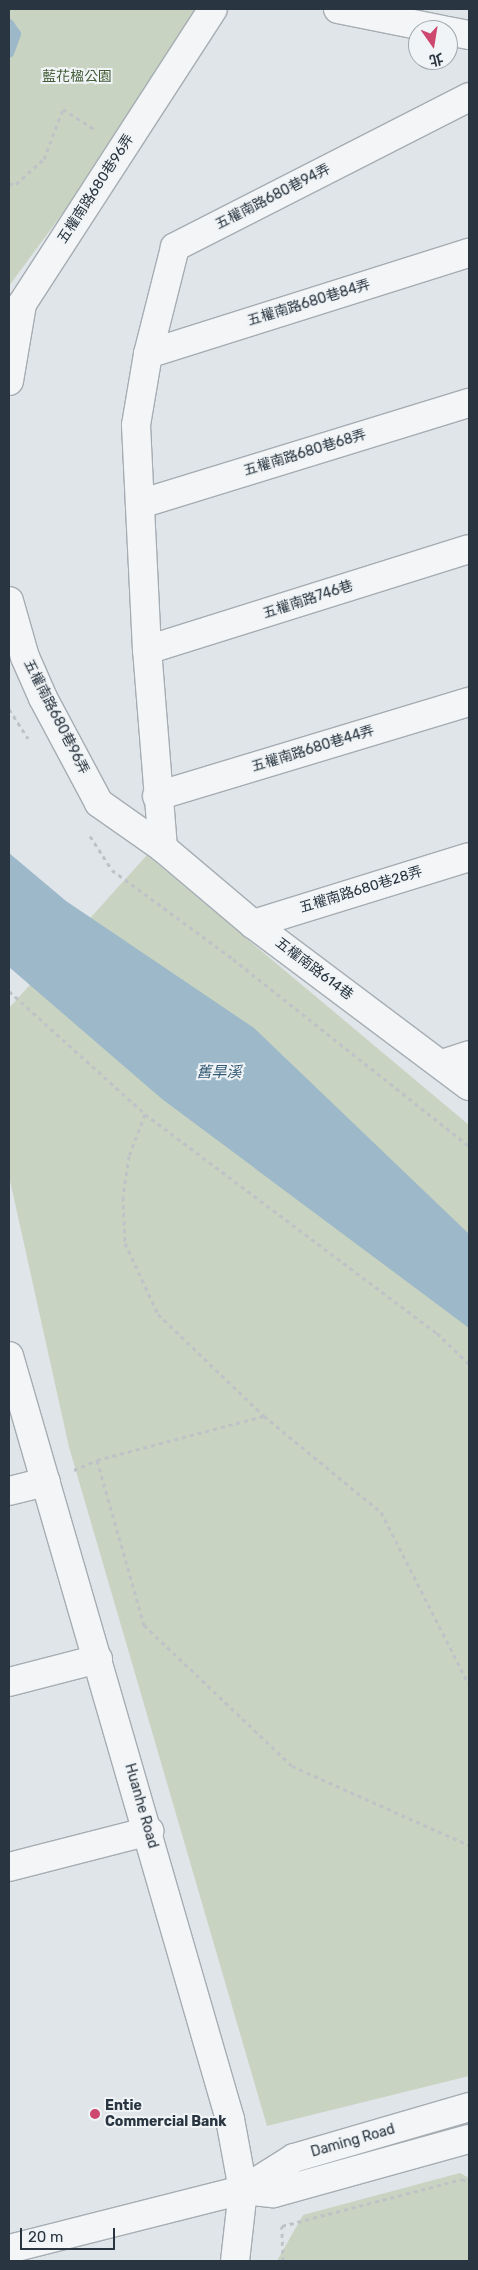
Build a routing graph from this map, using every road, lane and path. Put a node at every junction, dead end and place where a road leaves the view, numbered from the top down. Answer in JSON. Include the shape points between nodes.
{"nodes":[{"id":1,"x":213,"y":9,"type":"edge"},
{"id":2,"x":338,"y":9,"type":"edge"},
{"id":3,"x":408,"y":23,"type":"edge"},
{"id":4,"x":469,"y":97,"type":"edge"},
{"id":5,"x":101,"y":125,"type":"dead end"},
{"id":6,"x":9,"y":184,"type":"edge"},
{"id":7,"x":469,"y":253,"type":"edge"},
{"id":8,"x":148,"y":354,"type":"junction"},
{"id":9,"x":9,"y":380,"type":"edge"},
{"id":10,"x":469,"y":403,"type":"edge"},
{"id":11,"x":140,"y":504,"type":"junction"},
{"id":12,"x":469,"y":549,"type":"edge"},
{"id":13,"x":9,"y":601,"type":"edge"},
{"id":14,"x":147,"y":650,"type":"junction"},
{"id":15,"x":469,"y":702,"type":"edge"},
{"id":16,"x":9,"y":709,"type":"edge"},
{"id":17,"x":33,"y":747,"type":"dead end"},
{"id":18,"x":157,"y":796,"type":"junction"},
{"id":19,"x":99,"y":803,"type":"joint"},
{"id":20,"x":86,"y":829,"type":"dead end"},
{"id":21,"x":163,"y":848,"type":"junction"},
{"id":22,"x":469,"y":857,"type":"edge"},
{"id":23,"x":254,"y":924,"type":"junction"},
{"id":24,"x":9,"y":992,"type":"edge"},
{"id":25,"x":469,"y":1056,"type":"edge"},
{"id":26,"x":442,"y":1064,"type":"junction"},
{"id":27,"x":469,"y":1086,"type":"edge"},
{"id":28,"x":145,"y":1114,"type":"junction"},
{"id":29,"x":469,"y":1146,"type":"edge"},
{"id":30,"x":9,"y":1356,"type":"edge"},
{"id":31,"x":469,"y":1364,"type":"edge"},
{"id":32,"x":264,"y":1416,"type":"junction"},
{"id":33,"x":46,"y":1482,"type":"junction"},
{"id":34,"x":9,"y":1491,"type":"edge"},
{"id":35,"x":98,"y":1658,"type":"junction"},
{"id":36,"x":9,"y":1682,"type":"edge"},
{"id":37,"x":469,"y":1685,"type":"edge"},
{"id":38,"x":149,"y":1831,"type":"junction"},
{"id":39,"x":469,"y":1845,"type":"edge"},
{"id":40,"x":9,"y":1867,"type":"edge"},
{"id":41,"x":469,"y":2107,"type":"edge"},
{"id":42,"x":469,"y":2139,"type":"edge"},
{"id":43,"x":469,"y":2183,"type":"edge"},
{"id":44,"x":243,"y":2190,"type":"junction"},
{"id":45,"x":9,"y":2249,"type":"edge"},
{"id":46,"x":236,"y":2261,"type":"edge"},
{"id":47,"x":283,"y":2261,"type":"edge"}],
"edges":[{"from":1,"to":9,"type":"street","name":"五權南路680巷96弄","via":[[22,304]]},
{"from":2,"to":3,"type":"street"},
{"from":4,"to":8,"type":"street","name":"五權南路680巷94弄","via":[[175,247]]},
{"from":5,"to":6,"type":"path","via":[[96,133],[63,109],[44,159],[16,184]]},
{"from":7,"to":8,"type":"street","name":"五權南路680巷84弄"},
{"from":8,"to":11,"type":"street","name":"五權南路680巷94弄","via":[[136,425]]},
{"from":10,"to":11,"type":"street","name":"五權南路680巷68弄"},
{"from":11,"to":14,"type":"street","name":"五權南路680巷94弄"},
{"from":12,"to":14,"type":"street","name":"五權南路746巷"},
{"from":13,"to":19,"type":"street","name":"五權南路680巷96弄","via":[[25,657],[43,698]]},
{"from":14,"to":18,"type":"street","name":"五權南路680巷94弄"},
{"from":15,"to":18,"type":"street","name":"五權南路680巷44弄"},
{"from":16,"to":17,"type":"path"},
{"from":18,"to":21,"type":"street","name":"五權南路680巷94弄"},
{"from":19,"to":21,"type":"street","name":"五權南路614巷"},
{"from":20,"to":29,"type":"path","via":[[112,870],[233,960]]},
{"from":21,"to":23,"type":"street","name":"五權南路614巷"},
{"from":22,"to":23,"type":"street","name":"五權南路680巷28弄"},
{"from":23,"to":26,"type":"street","name":"五權南路614巷"},
{"from":24,"to":28,"type":"path"},
{"from":25,"to":26,"type":"street"},
{"from":26,"to":27,"type":"street","name":"五權南路614巷"},
{"from":28,"to":31,"type":"path","via":[[437,1333]]},
{"from":28,"to":32,"type":"path","via":[[129,1156],[123,1197],[124,1243],[158,1314]]},
{"from":30,"to":33,"type":"street","name":"Huanhe Road"},
{"from":32,"to":37,"type":"path","via":[[381,1512]]},
{"from":32,"to":39,"type":"path","via":[[98,1460],[144,1625],[292,1766]]},
{"from":33,"to":34,"type":"street"},
{"from":33,"to":35,"type":"street","name":"Huanhe Road"},
{"from":35,"to":36,"type":"street"},
{"from":35,"to":38,"type":"street","name":"Huanhe Road"},
{"from":38,"to":40,"type":"street"},
{"from":38,"to":44,"type":"street","name":"Huanhe Road","via":[[230,2119]]},
{"from":41,"to":44,"type":"street","name":"Daming Road","via":[[294,2158]]},
{"from":42,"to":44,"type":"street","name":"Daming Road","via":[[274,2193]]},
{"from":43,"to":47,"type":"path","via":[[462,2179],[282,2226]]},
{"from":44,"to":45,"type":"street","name":"Daming Road"},
{"from":44,"to":46,"type":"street","name":"Huanhe Road"}]}
